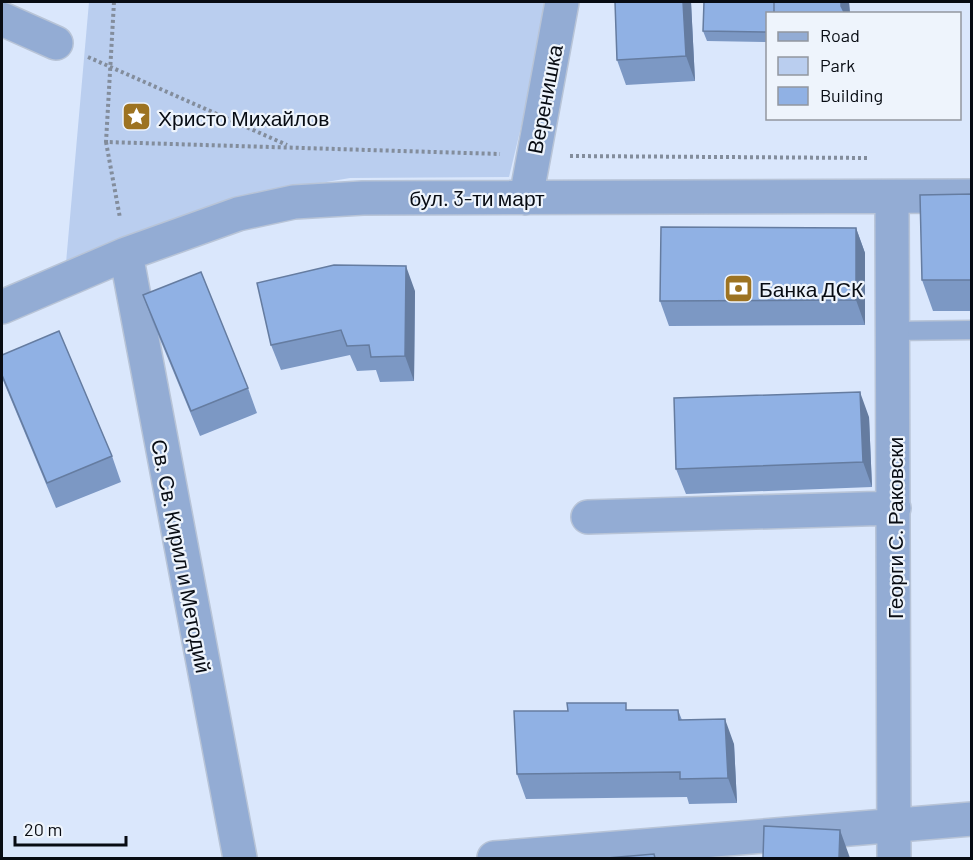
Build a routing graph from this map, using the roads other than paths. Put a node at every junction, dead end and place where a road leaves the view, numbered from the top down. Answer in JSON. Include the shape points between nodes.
{"nodes":[{"id":1,"x":562,"y":2,"type":"edge"},
{"id":2,"x":2,"y":19,"type":"edge"},
{"id":3,"x":56,"y":43,"type":"road end"},
{"id":4,"x":972,"y":196,"type":"edge"},
{"id":5,"x":892,"y":197,"type":"junction"},
{"id":6,"x":526,"y":198,"type":"junction"},
{"id":7,"x":126,"y":254,"type":"junction"},
{"id":8,"x":2,"y":307,"type":"edge"},
{"id":9,"x":972,"y":330,"type":"edge"},
{"id":10,"x":893,"y":331,"type":"junction"},
{"id":11,"x":894,"y":508,"type":"junction"},
{"id":12,"x":588,"y":517,"type":"dead end"},
{"id":13,"x":972,"y":819,"type":"edge"},
{"id":14,"x":895,"y":826,"type":"junction"},
{"id":15,"x":240,"y":858,"type":"edge"},
{"id":16,"x":494,"y":858,"type":"edge"},
{"id":17,"x":894,"y":858,"type":"edge"}],
"edges":[{"from":1,"to":6,"type":"street","name":"Веренишка"},
{"from":2,"to":3,"type":"street"},
{"from":4,"to":5,"type":"street","name":"бул. 3-ти март"},
{"from":5,"to":6,"type":"street","name":"бул. 3-ти март"},
{"from":5,"to":10,"type":"street","name":"Георги С. Раковски"},
{"from":6,"to":7,"type":"street","name":"бул. 3-ти март","via":[[294,202],[238,214]]},
{"from":7,"to":8,"type":"street","name":"бул. 3-ти март"},
{"from":7,"to":15,"type":"street","name":"Св. Св. Кирил и Методий"},
{"from":9,"to":10,"type":"lane"},
{"from":10,"to":11,"type":"street","name":"Георги С. Раковски"},
{"from":11,"to":12,"type":"street"},
{"from":11,"to":14,"type":"street","name":"Георги С. Раковски"},
{"from":13,"to":14,"type":"street"},
{"from":14,"to":16,"type":"street"},
{"from":14,"to":17,"type":"street","name":"Георги С. Раковски"}]}
